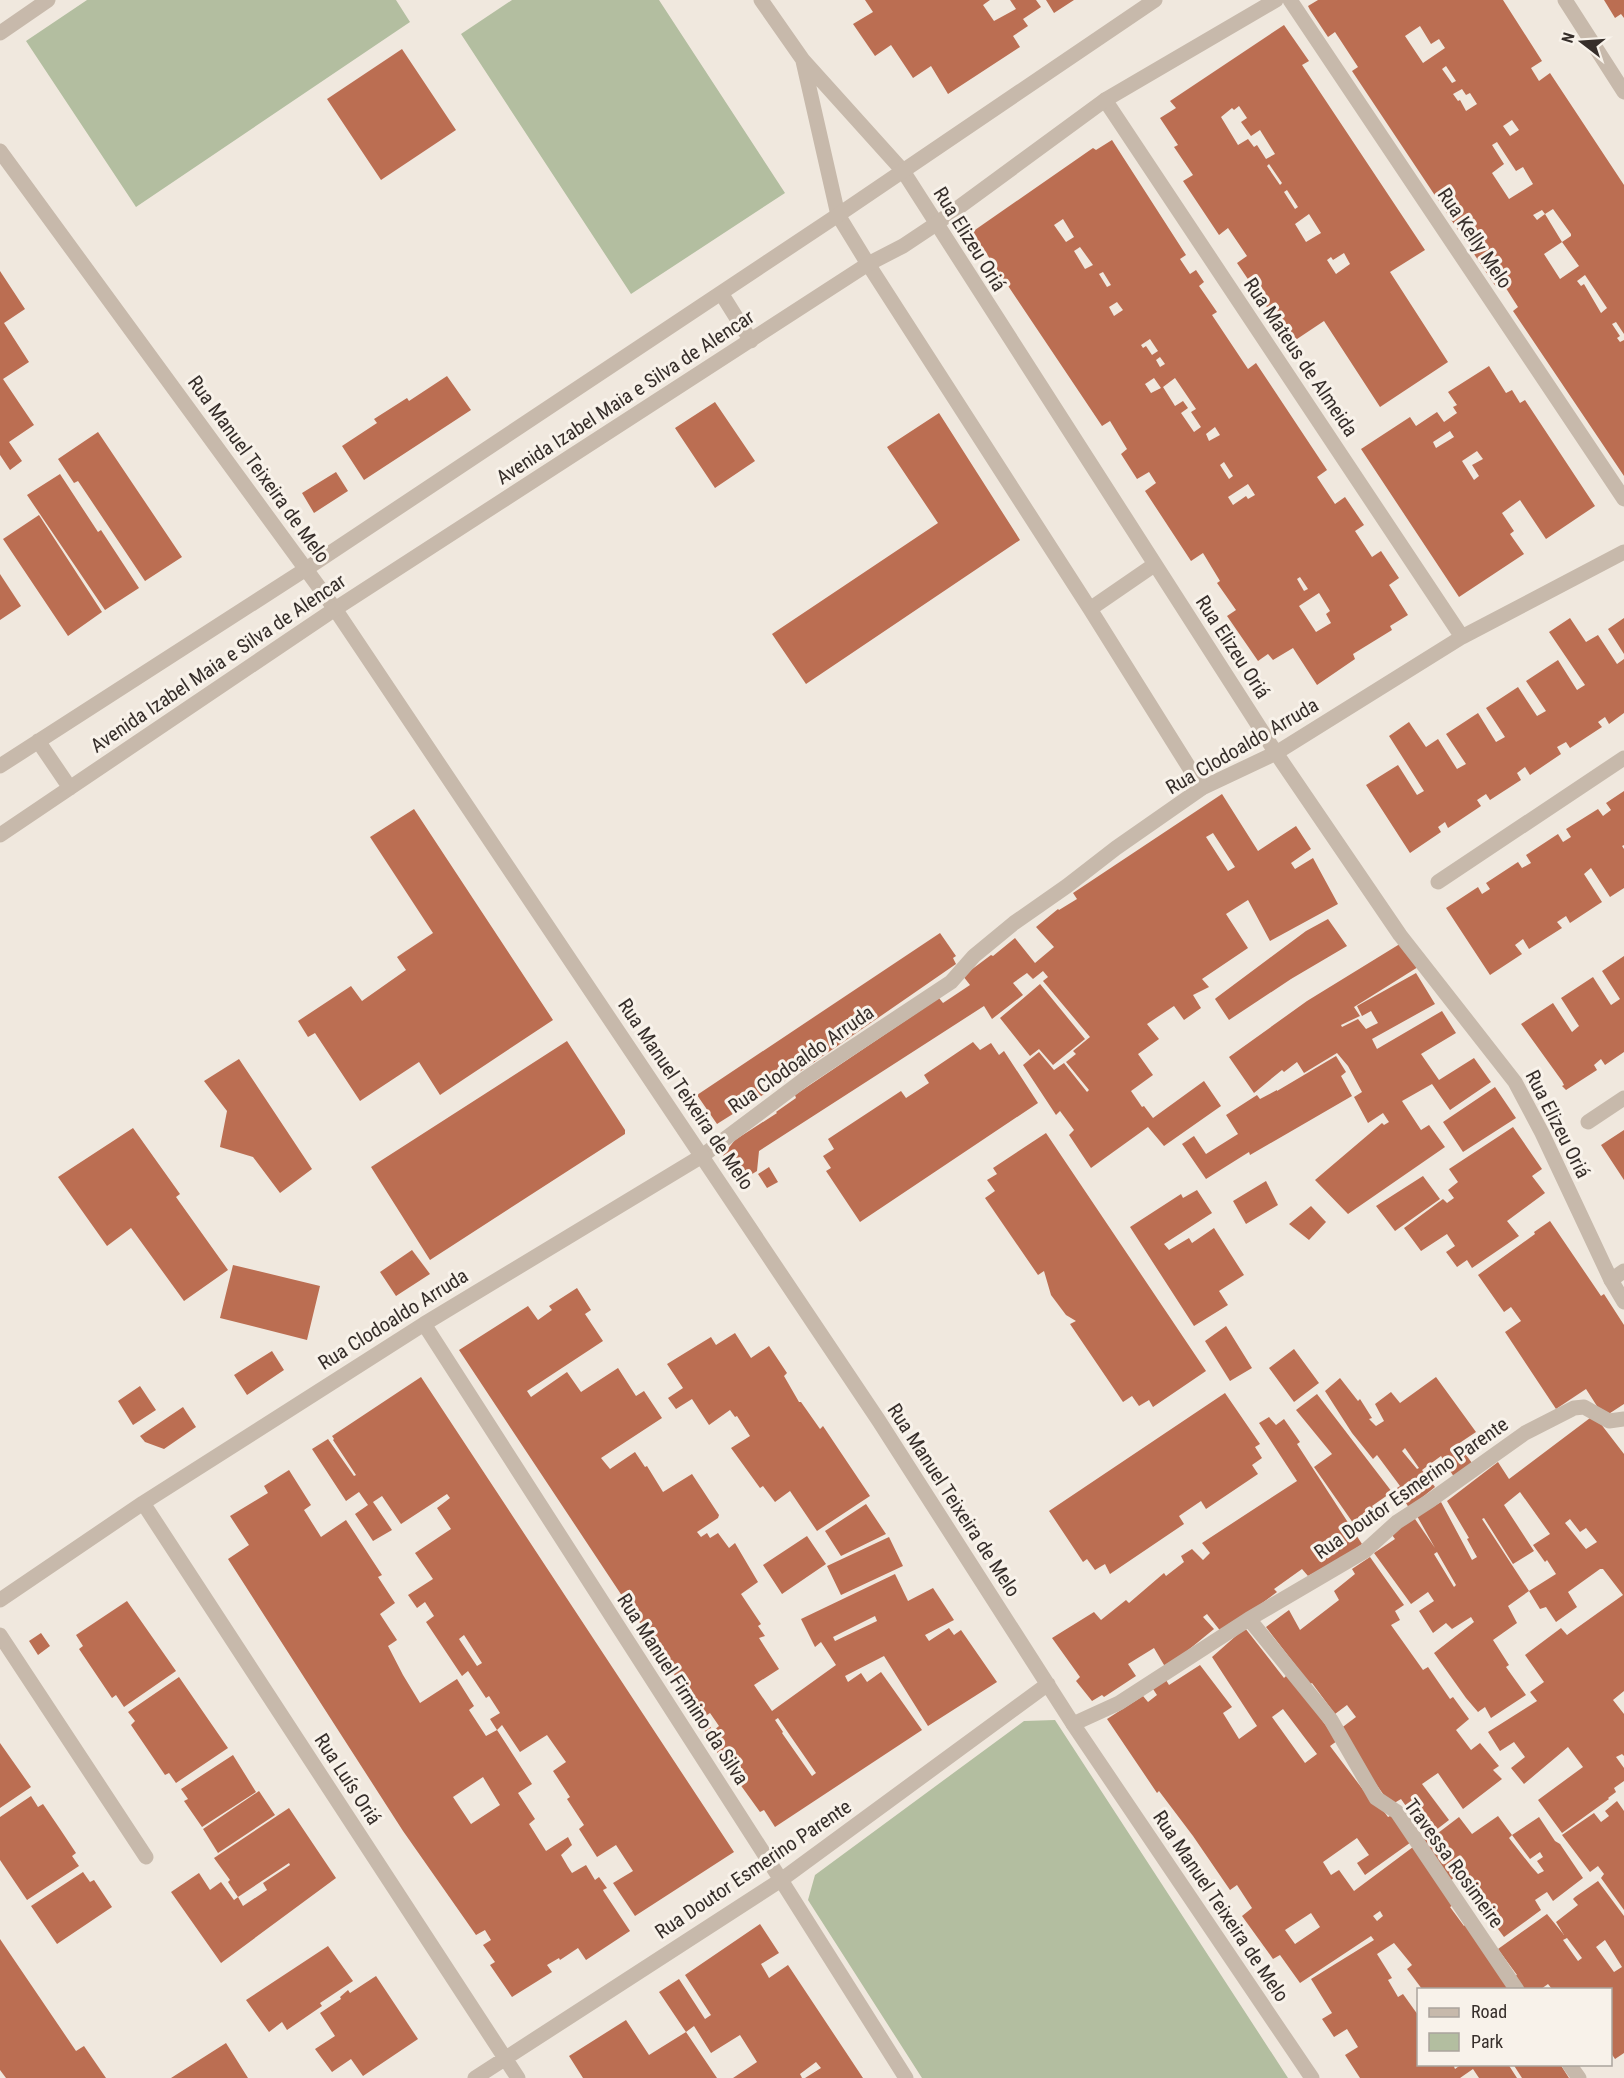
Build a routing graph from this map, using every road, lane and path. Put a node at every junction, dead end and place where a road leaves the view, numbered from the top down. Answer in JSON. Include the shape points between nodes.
{"nodes":[{"id":1,"x":48,"y":0,"type":"edge"},
{"id":2,"x":761,"y":0,"type":"edge"},
{"id":3,"x":1155,"y":0,"type":"edge"},
{"id":4,"x":1276,"y":0,"type":"edge"},
{"id":5,"x":1290,"y":0,"type":"edge"},
{"id":6,"x":1565,"y":0,"type":"edge"},
{"id":7,"x":0,"y":33,"type":"edge"},
{"id":8,"x":803,"y":60,"type":"junction"},
{"id":9,"x":1624,"y":92,"type":"edge"},
{"id":10,"x":1105,"y":100,"type":"junction"},
{"id":11,"x":0,"y":151,"type":"edge"},
{"id":12,"x":903,"y":171,"type":"junction"},
{"id":13,"x":838,"y":215,"type":"junction"},
{"id":14,"x":936,"y":224,"type":"junction"},
{"id":15,"x":868,"y":264,"type":"junction"},
{"id":16,"x":721,"y":293,"type":"junction"},
{"id":17,"x":751,"y":341,"type":"junction"},
{"id":18,"x":1624,"y":499,"type":"edge"},
{"id":19,"x":1624,"y":552,"type":"edge"},
{"id":20,"x":1154,"y":565,"type":"junction"},
{"id":21,"x":306,"y":569,"type":"junction"},
{"id":22,"x":335,"y":609,"type":"junction"},
{"id":23,"x":1090,"y":609,"type":"junction"},
{"id":24,"x":1462,"y":638,"type":"junction"},
{"id":25,"x":38,"y":741,"type":"junction"},
{"id":26,"x":1276,"y":753,"type":"junction"},
{"id":27,"x":1624,"y":759,"type":"edge"},
{"id":28,"x":0,"y":766,"type":"edge"},
{"id":29,"x":70,"y":788,"type":"junction"},
{"id":30,"x":1202,"y":788,"type":"junction"},
{"id":31,"x":0,"y":835,"type":"edge"},
{"id":32,"x":1438,"y":882,"type":"dead end"},
{"id":33,"x":1624,"y":1098,"type":"edge"},
{"id":34,"x":1588,"y":1122,"type":"dead end"},
{"id":35,"x":702,"y":1156,"type":"junction"},
{"id":36,"x":1624,"y":1271,"type":"edge"},
{"id":37,"x":1611,"y":1280,"type":"junction"},
{"id":38,"x":1624,"y":1302,"type":"edge"},
{"id":39,"x":424,"y":1323,"type":"junction"},
{"id":40,"x":1624,"y":1419,"type":"edge"},
{"id":41,"x":143,"y":1503,"type":"junction"},
{"id":42,"x":0,"y":1600,"type":"edge"},
{"id":43,"x":1249,"y":1619,"type":"junction"},
{"id":44,"x":0,"y":1635,"type":"edge"},
{"id":45,"x":1048,"y":1684,"type":"junction"},
{"id":46,"x":1073,"y":1724,"type":"junction"},
{"id":47,"x":146,"y":1857,"type":"dead end"},
{"id":48,"x":781,"y":1880,"type":"junction"},
{"id":49,"x":1516,"y":1988,"type":"edge"},
{"id":50,"x":505,"y":2059,"type":"junction"},
{"id":51,"x":475,"y":2078,"type":"edge"},
{"id":52,"x":518,"y":2078,"type":"edge"},
{"id":53,"x":906,"y":2078,"type":"edge"},
{"id":54,"x":1312,"y":2078,"type":"edge"}],
"edges":[{"from":1,"to":7,"type":"street"},
{"from":2,"to":8,"type":"street","name":"Rua Elizeu Oriá"},
{"from":3,"to":12,"type":"street","name":"Avenida Izabel Maia e Silva de Alencar"},
{"from":4,"to":10,"type":"street","name":"Avenida Izabel Maia e Silva de Alencar"},
{"from":5,"to":18,"type":"street","name":"Rua Kelly Melo"},
{"from":6,"to":9,"type":"street"},
{"from":8,"to":12,"type":"street","name":"Rua Elizeu Oriá"},
{"from":8,"to":13,"type":"street","name":"Rua Elizeu Oriá"},
{"from":10,"to":14,"type":"street","name":"Avenida Izabel Maia e Silva de Alencar"},
{"from":10,"to":24,"type":"street","name":"Rua Mateus de Almeida"},
{"from":11,"to":21,"type":"street","name":"Rua Manuel Teixeira de Melo"},
{"from":12,"to":13,"type":"street","name":"Avenida Izabel Maia e Silva de Alencar"},
{"from":12,"to":14,"type":"street","name":"Rua Elizeu Oriá"},
{"from":13,"to":15,"type":"street","name":"Rua Elizeu Oriá"},
{"from":13,"to":16,"type":"street","name":"Avenida Izabel Maia e Silva de Alencar"},
{"from":14,"to":15,"type":"street","name":"Avenida Izabel Maia e Silva de Alencar"},
{"from":14,"to":20,"type":"street","name":"Rua Elizeu Oriá"},
{"from":15,"to":17,"type":"street","name":"Avenida Izabel Maia e Silva de Alencar"},
{"from":15,"to":23,"type":"street","name":"Rua Elizeu Oriá"},
{"from":16,"to":17,"type":"street"},
{"from":16,"to":21,"type":"street","name":"Avenida Izabel Maia e Silva de Alencar"},
{"from":17,"to":22,"type":"street","name":"Avenida Izabel Maia e Silva de Alencar"},
{"from":19,"to":24,"type":"street","name":"Rua Clodoaldo Arruda"},
{"from":20,"to":23,"type":"street"},
{"from":20,"to":26,"type":"street","name":"Rua Elizeu Oriá"},
{"from":21,"to":22,"type":"street","name":"Rua Manuel Teixeira de Melo"},
{"from":21,"to":25,"type":"street","name":"Avenida Izabel Maia e Silva de Alencar"},
{"from":22,"to":29,"type":"street","name":"Avenida Izabel Maia e Silva de Alencar"},
{"from":22,"to":35,"type":"street","name":"Rua Manuel Teixeira de Melo"},
{"from":23,"to":30,"type":"street","name":"Rua Elizeu Oriá"},
{"from":24,"to":26,"type":"street","name":"Rua Clodoaldo Arruda"},
{"from":25,"to":28,"type":"street","name":"Avenida Izabel Maia e Silva de Alencar"},
{"from":25,"to":29,"type":"street"},
{"from":26,"to":30,"type":"street","name":"Rua Clodoaldo Arruda"},
{"from":26,"to":37,"type":"street","name":"Rua Elizeu Oriá","via":[[1400,935],[1515,1082]]},
{"from":27,"to":32,"type":"street"},
{"from":29,"to":31,"type":"street","name":"Avenida Izabel Maia e Silva de Alencar"},
{"from":30,"to":35,"type":"street","name":"Rua Clodoaldo Arruda","via":[[1014,923],[974,956],[951,982],[806,1078]]},
{"from":33,"to":34,"type":"street"},
{"from":35,"to":39,"type":"street","name":"Rua Clodoaldo Arruda"},
{"from":35,"to":45,"type":"street","name":"Rua Manuel Teixeira de Melo"},
{"from":36,"to":37,"type":"street"},
{"from":37,"to":38,"type":"street","name":"Rua Elizeu Oriá"},
{"from":39,"to":41,"type":"street","name":"Rua Clodoaldo Arruda"},
{"from":39,"to":48,"type":"street","name":"Rua Manuel Firmino da Silva"},
{"from":40,"to":43,"type":"street","name":"Rua Doutor Esmerino Parente","via":[[1609,1421],[1584,1407],[1564,1412],[1525,1433],[1398,1522],[1365,1551]]},
{"from":41,"to":42,"type":"street","name":"Rua Clodoaldo Arruda"},
{"from":41,"to":50,"type":"street","name":"Rua Luís Oriá"},
{"from":43,"to":46,"type":"street","name":"Rua Doutor Esmerino Parente","via":[[1119,1703]]},
{"from":43,"to":49,"type":"street","name":"Travessa Rosimeire","via":[[1331,1720],[1376,1798],[1397,1812]]},
{"from":44,"to":47,"type":"street"},
{"from":45,"to":46,"type":"street","name":"Rua Manuel Teixeira de Melo"},
{"from":45,"to":48,"type":"street","name":"Rua Doutor Esmerino Parente"},
{"from":46,"to":54,"type":"street","name":"Rua Manuel Teixeira de Melo"},
{"from":48,"to":50,"type":"street","name":"Rua Doutor Esmerino Parente"},
{"from":48,"to":53,"type":"street","name":"Rua Manuel Firmino da Silva"},
{"from":50,"to":51,"type":"street","name":"Rua Doutor Esmerino Parente"},
{"from":50,"to":52,"type":"street","name":"Rua Luís Oriá"}]}
